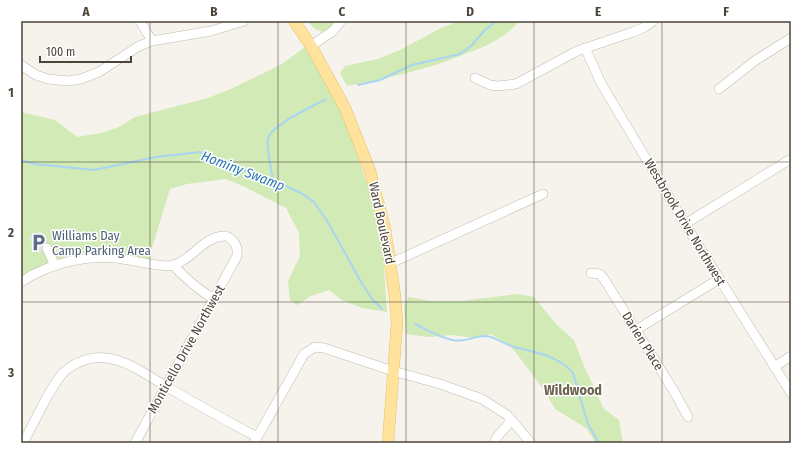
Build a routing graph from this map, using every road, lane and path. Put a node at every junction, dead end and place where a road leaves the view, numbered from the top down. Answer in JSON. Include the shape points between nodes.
{"nodes":[{"id":1,"x":140,"y":21,"type":"edge"},
{"id":2,"x":244,"y":21,"type":"edge"},
{"id":3,"x":294,"y":21,"type":"edge"},
{"id":4,"x":341,"y":21,"type":"edge"},
{"id":5,"x":653,"y":21,"type":"edge"},
{"id":6,"x":791,"y":38,"type":"edge"},
{"id":7,"x":152,"y":41,"type":"junction"},
{"id":8,"x":311,"y":46,"type":"junction"},
{"id":9,"x":585,"y":48,"type":"junction"},
{"id":10,"x":21,"y":66,"type":"edge"},
{"id":11,"x":475,"y":78,"type":"dead end"},
{"id":12,"x":719,"y":89,"type":"dead end"},
{"id":13,"x":789,"y":160,"type":"dead end"},
{"id":14,"x":543,"y":194,"type":"dead end"},
{"id":15,"x":685,"y":224,"type":"junction"},
{"id":16,"x":47,"y":248,"type":"dead end"},
{"id":17,"x":391,"y":263,"type":"junction"},
{"id":18,"x":55,"y":266,"type":"junction"},
{"id":19,"x":174,"y":266,"type":"junction"},
{"id":20,"x":591,"y":273,"type":"dead end"},
{"id":21,"x":719,"y":279,"type":"junction"},
{"id":22,"x":21,"y":282,"type":"edge"},
{"id":23,"x":214,"y":299,"type":"junction"},
{"id":24,"x":636,"y":330,"type":"junction"},
{"id":25,"x":791,"y":356,"type":"edge"},
{"id":26,"x":774,"y":367,"type":"junction"},
{"id":27,"x":393,"y":371,"type":"junction"},
{"id":28,"x":166,"y":386,"type":"junction"},
{"id":29,"x":791,"y":393,"type":"edge"},
{"id":30,"x":688,"y":416,"type":"dead end"},
{"id":31,"x":512,"y":420,"type":"junction"},
{"id":32,"x":21,"y":425,"type":"edge"},
{"id":33,"x":30,"y":430,"type":"junction"},
{"id":34,"x":255,"y":440,"type":"edge"},
{"id":35,"x":23,"y":443,"type":"edge"},
{"id":36,"x":135,"y":443,"type":"edge"},
{"id":37,"x":388,"y":443,"type":"edge"},
{"id":38,"x":494,"y":443,"type":"edge"},
{"id":39,"x":532,"y":443,"type":"edge"}],
"edges":[{"from":1,"to":7,"type":"street"},
{"from":2,"to":7,"type":"street","via":[[211,31]]},
{"from":3,"to":8,"type":"main road","name":"Ward Boulevard"},
{"from":4,"to":8,"type":"street"},
{"from":5,"to":9,"type":"street","via":[[633,32]]},
{"from":6,"to":12,"type":"street","via":[[756,60]]},
{"from":7,"to":10,"type":"street","via":[[139,46],[99,72],[81,79],[48,79]]},
{"from":8,"to":17,"type":"main road","name":"Ward Boulevard","via":[[345,108],[359,140],[377,196]]},
{"from":9,"to":11,"type":"street","via":[[516,84],[490,85]]},
{"from":9,"to":15,"type":"street","name":"Westbrook Drive Northwest","via":[[602,85]]},
{"from":13,"to":15,"type":"street"},
{"from":14,"to":17,"type":"street"},
{"from":15,"to":21,"type":"street","name":"Westbrook Drive Northwest"},
{"from":16,"to":18,"type":"street"},
{"from":17,"to":27,"type":"main road","name":"Ward Boulevard","via":[[397,323]]},
{"from":18,"to":19,"type":"street","via":[[78,259],[107,257]]},
{"from":18,"to":22,"type":"street"},
{"from":19,"to":23,"type":"street","via":[[196,288]]},
{"from":19,"to":23,"type":"street","name":"Monticello Drive Northwest","via":[[220,235],[235,243],[236,256]]},
{"from":20,"to":24,"type":"street","name":"Darien Place","via":[[600,274]]},
{"from":21,"to":24,"type":"street"},
{"from":21,"to":26,"type":"street","name":"Westbrook Drive Northwest"},
{"from":23,"to":28,"type":"street","name":"Monticello Drive Northwest"},
{"from":24,"to":30,"type":"street","name":"Darien Place"},
{"from":25,"to":26,"type":"street"},
{"from":26,"to":29,"type":"street","name":"Westbrook Drive Northwest"},
{"from":27,"to":31,"type":"street","via":[[471,395],[497,408]]},
{"from":27,"to":34,"type":"street","via":[[324,348],[315,347],[308,350]]},
{"from":27,"to":37,"type":"main road","name":"Ward Boulevard"},
{"from":28,"to":33,"type":"street","via":[[146,373],[117,361],[98,358],[83,360],[61,375]]},
{"from":28,"to":34,"type":"street"},
{"from":28,"to":36,"type":"street","name":"Monticello Drive Northwest"},
{"from":31,"to":38,"type":"street"},
{"from":31,"to":39,"type":"street"},
{"from":32,"to":33,"type":"street"},
{"from":33,"to":35,"type":"street"}]}
